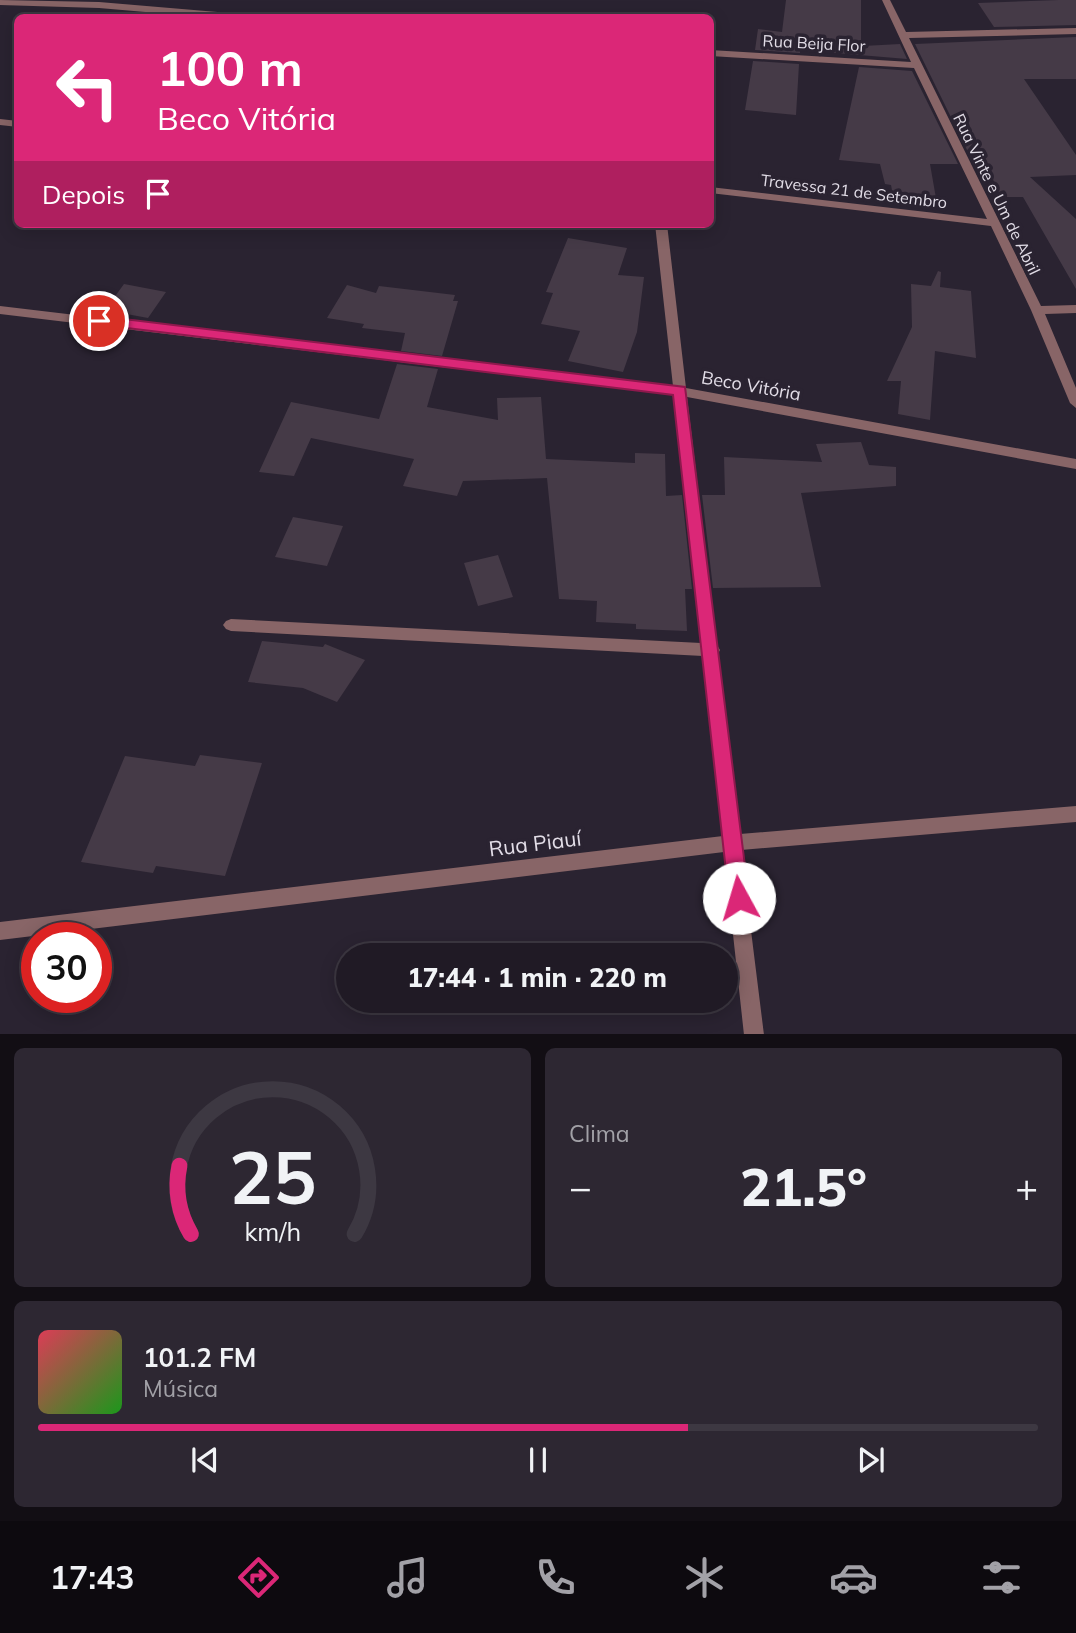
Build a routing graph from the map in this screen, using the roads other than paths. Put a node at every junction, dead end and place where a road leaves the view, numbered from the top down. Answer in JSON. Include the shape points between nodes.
{"nodes":[{"id":1,"x":886,"y":0,"type":"edge"},
{"id":2,"x":0,"y":2,"type":"edge"},
{"id":3,"x":206,"y":14,"type":"edge"},
{"id":4,"x":1076,"y":31,"type":"edge"},
{"id":5,"x":904,"y":35,"type":"junction"},
{"id":6,"x":714,"y":53,"type":"edge"},
{"id":7,"x":917,"y":65,"type":"junction"},
{"id":8,"x":714,"y":190,"type":"edge"},
{"id":9,"x":994,"y":223,"type":"junction"},
{"id":10,"x":661,"y":228,"type":"edge"},
{"id":11,"x":1076,"y":309,"type":"edge"},
{"id":12,"x":0,"y":310,"type":"edge"},
{"id":13,"x":1037,"y":310,"type":"junction"},
{"id":14,"x":680,"y":391,"type":"junction"},
{"id":15,"x":1076,"y":403,"type":"edge"},
{"id":16,"x":1076,"y":464,"type":"edge"},
{"id":17,"x":231,"y":625,"type":"dead end"},
{"id":18,"x":712,"y":650,"type":"junction"},
{"id":19,"x":1076,"y":814,"type":"edge"},
{"id":20,"x":733,"y":843,"type":"junction"},
{"id":21,"x":0,"y":931,"type":"edge"},
{"id":22,"x":754,"y":1034,"type":"edge"}],
"edges":[{"from":1,"to":5,"type":"street","name":"Rua Vinte e Um de Abril"},
{"from":2,"to":3,"type":"street"},
{"from":4,"to":5,"type":"street"},
{"from":5,"to":7,"type":"street","name":"Rua Vinte e Um de Abril"},
{"from":6,"to":7,"type":"street","name":"Rua Beija Flor"},
{"from":7,"to":9,"type":"street","name":"Rua Vinte e Um de Abril"},
{"from":8,"to":9,"type":"street","name":"Travessa 21 de Setembro"},
{"from":9,"to":13,"type":"street","name":"Rua Vinte e Um de Abril"},
{"from":10,"to":14,"type":"street"},
{"from":11,"to":13,"type":"street"},
{"from":12,"to":14,"type":"street","name":"Beco Vitória"},
{"from":13,"to":15,"type":"street","name":"Rua Vinte e Um de Abril"},
{"from":14,"to":16,"type":"street","name":"Beco Vitória"},
{"from":14,"to":18,"type":"street"},
{"from":17,"to":18,"type":"street"},
{"from":18,"to":20,"type":"street"},
{"from":19,"to":20,"type":"street","name":"Rua Piauí"},
{"from":20,"to":21,"type":"street","name":"Rua Piauí"},
{"from":20,"to":22,"type":"street"}]}
